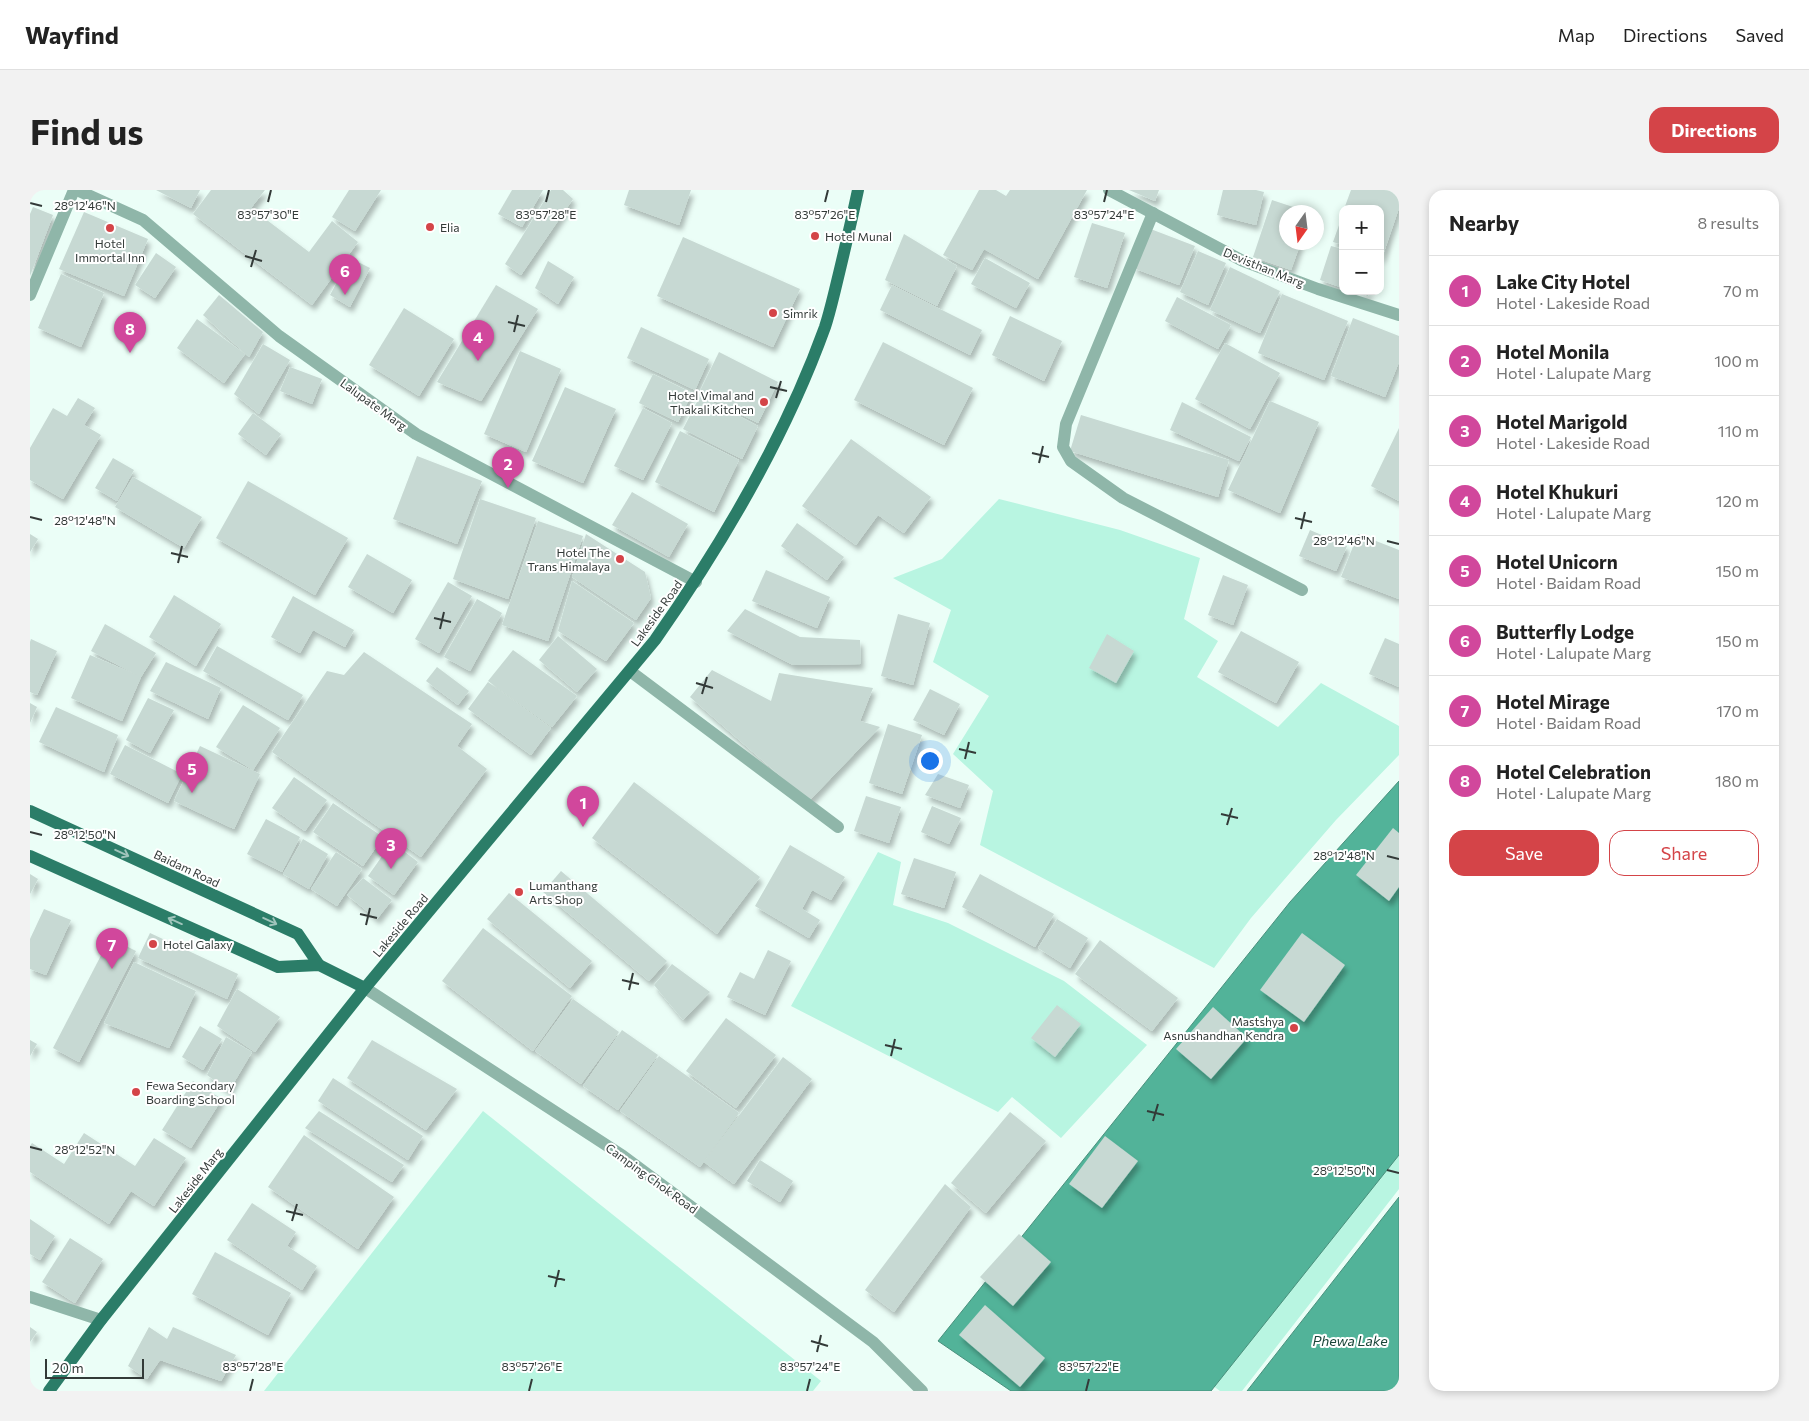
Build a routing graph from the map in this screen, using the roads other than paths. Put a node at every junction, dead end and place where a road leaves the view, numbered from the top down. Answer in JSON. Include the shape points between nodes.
{"nodes":[{"id":1,"x":76,"y":190,"type":"edge"},
{"id":2,"x":858,"y":190,"type":"edge"},
{"id":3,"x":1109,"y":190,"type":"edge"},
{"id":4,"x":1153,"y":213,"type":"junction"},
{"id":5,"x":30,"y":295,"type":"edge"},
{"id":6,"x":1399,"y":315,"type":"edge"},
{"id":7,"x":696,"y":582,"type":"junction"},
{"id":8,"x":1302,"y":590,"type":"dead end"},
{"id":9,"x":630,"y":671,"type":"junction"},
{"id":10,"x":30,"y":811,"type":"edge"},
{"id":11,"x":838,"y":827,"type":"dead end"},
{"id":12,"x":30,"y":856,"type":"edge"},
{"id":13,"x":319,"y":965,"type":"junction"},
{"id":14,"x":365,"y":988,"type":"junction"},
{"id":15,"x":30,"y":1297,"type":"edge"},
{"id":16,"x":101,"y":1320,"type":"junction"},
{"id":17,"x":49,"y":1391,"type":"edge"},
{"id":18,"x":922,"y":1391,"type":"edge"}],
"edges":[{"from":1,"to":5,"type":"street"},
{"from":1,"to":7,"type":"street","name":"Lalupate Marg","via":[[144,220],[279,336],[416,434]]},
{"from":2,"to":7,"type":"main road","name":"Lakeside Road","via":[[826,325],[807,372],[779,434]]},
{"from":3,"to":4,"type":"street","name":"Devisthan Marg"},
{"from":4,"to":6,"type":"street","name":"Devisthan Marg","via":[[1243,261]]},
{"from":4,"to":8,"type":"street","via":[[1066,424],[1063,447],[1071,461],[1123,498]]},
{"from":7,"to":9,"type":"main road","name":"Lakeside Road"},
{"from":9,"to":11,"type":"street"},
{"from":9,"to":14,"type":"main road","name":"Lakeside Road"},
{"from":10,"to":13,"type":"main road","name":"Baidam Road","one_way":true,"via":[[298,934]]},
{"from":13,"to":12,"type":"main road","name":"Baidam Road","one_way":true,"via":[[278,967]]},
{"from":13,"to":14,"type":"main road","name":"Baidam Road"},
{"from":14,"to":16,"type":"main road","name":"Lakeside Marg"},
{"from":14,"to":18,"type":"street","name":"Camping Chok Road","via":[[624,1156],[873,1342]]},
{"from":15,"to":16,"type":"street"},
{"from":16,"to":17,"type":"main road","name":"Lakeside Marg"}]}
